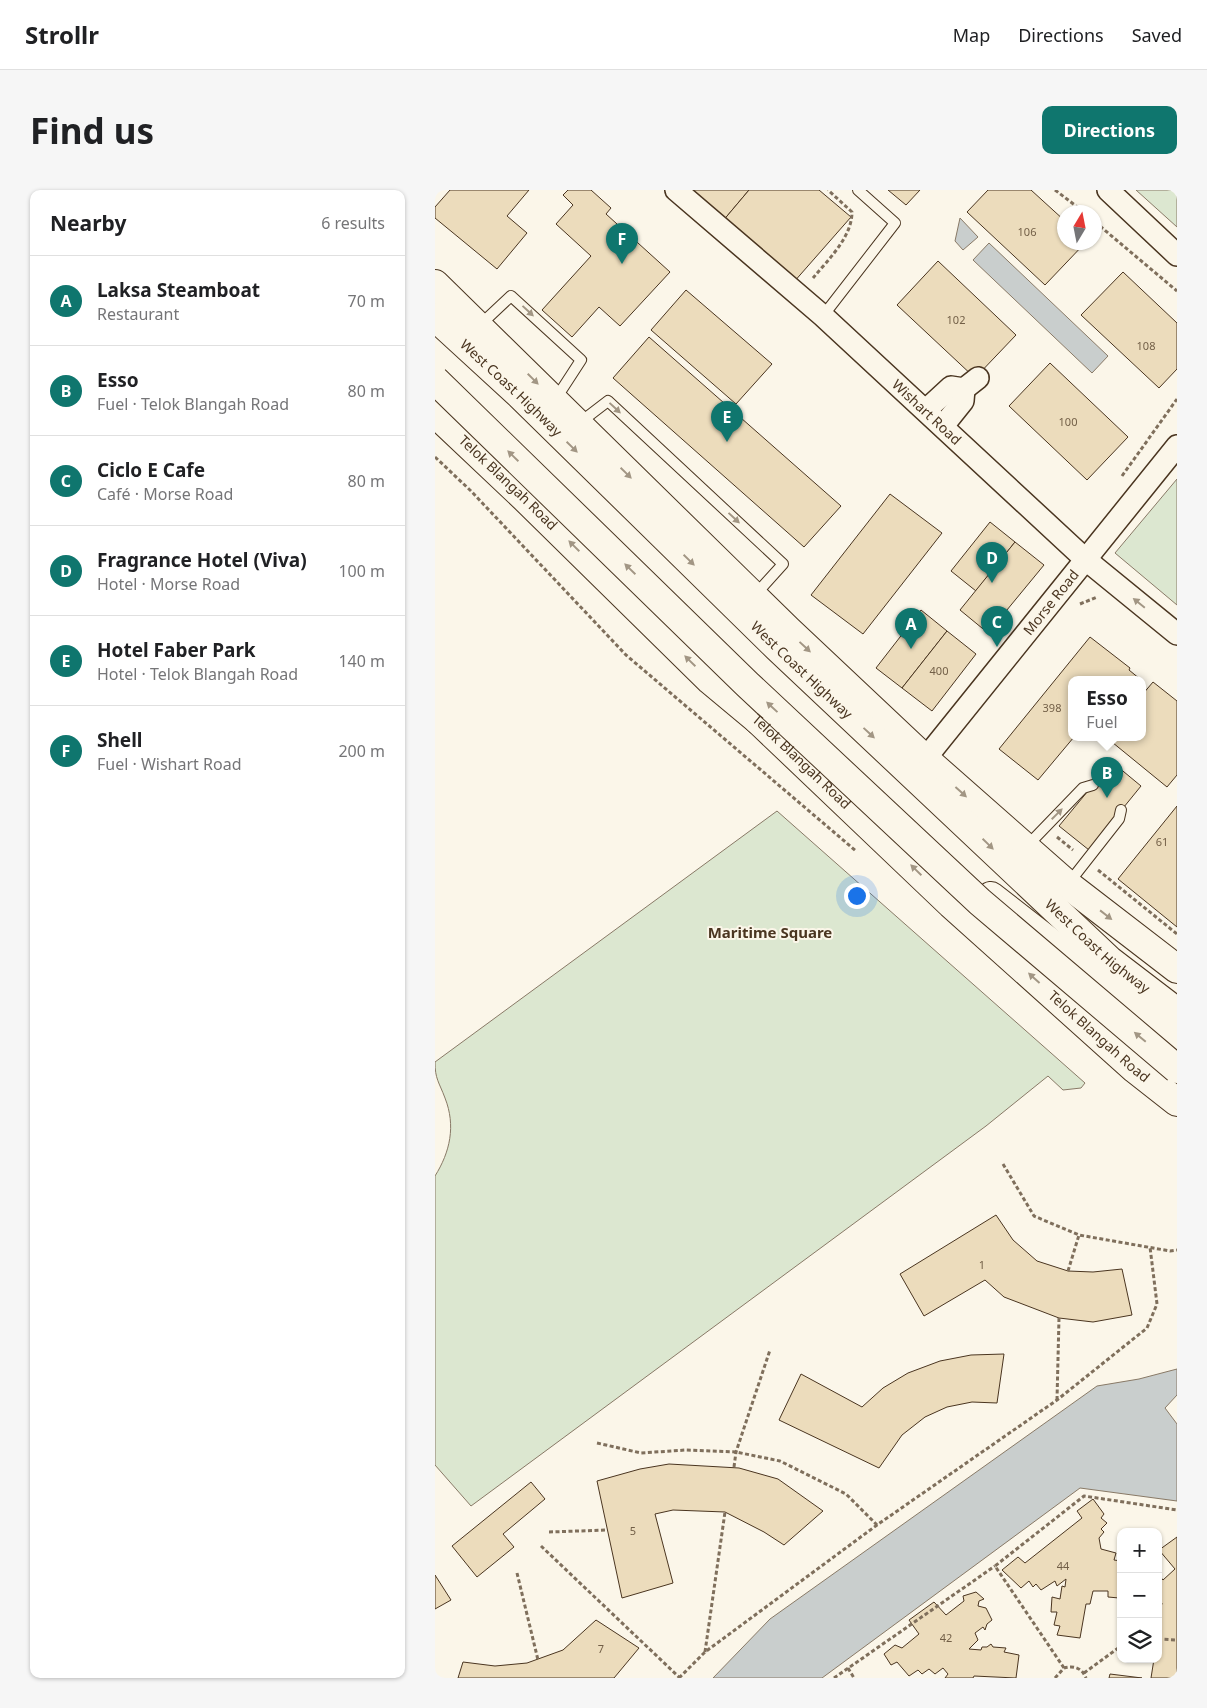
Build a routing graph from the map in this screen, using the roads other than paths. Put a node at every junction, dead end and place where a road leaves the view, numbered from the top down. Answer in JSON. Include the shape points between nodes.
{"nodes":[{"id":1,"x":676,"y":190,"type":"edge"},
{"id":2,"x":858,"y":190,"type":"edge"},
{"id":3,"x":1108,"y":190,"type":"edge"},
{"id":4,"x":1177,"y":255,"type":"edge"},
{"id":5,"x":435,"y":284,"type":"edge"},
{"id":6,"x":823,"y":316,"type":"junction"},
{"id":7,"x":435,"y":318,"type":"edge"},
{"id":8,"x":479,"y":326,"type":"junction"},
{"id":9,"x":435,"y":380,"type":"edge"},
{"id":10,"x":555,"y":401,"type":"junction"},
{"id":11,"x":926,"y":410,"type":"junction"},
{"id":12,"x":435,"y":413,"type":"edge"},
{"id":13,"x":577,"y":424,"type":"junction"},
{"id":14,"x":943,"y":426,"type":"junction"},
{"id":15,"x":1177,"y":446,"type":"edge"},
{"id":16,"x":1085,"y":559,"type":"junction"},
{"id":17,"x":753,"y":596,"type":"junction"},
{"id":18,"x":1177,"y":634,"type":"edge"},
{"id":19,"x":758,"y":720,"type":"junction"},
{"id":20,"x":925,"y":759,"type":"junction"},
{"id":21,"x":1093,"y":785,"type":"dead end"},
{"id":22,"x":1121,"y":810,"type":"dead end"},
{"id":23,"x":1025,"y":849,"type":"junction"},
{"id":24,"x":1067,"y":885,"type":"junction"},
{"id":25,"x":1177,"y":969,"type":"edge"},
{"id":26,"x":1177,"y":1012,"type":"edge"},
{"id":27,"x":1177,"y":1041,"type":"edge"},
{"id":28,"x":1177,"y":1069,"type":"edge"},
{"id":29,"x":1177,"y":1102,"type":"edge"}],
"edges":[{"from":1,"to":6,"type":"street","name":"Wishart Road"},
{"from":2,"to":6,"type":"lane","via":[[895,222]]},
{"from":3,"to":4,"type":"street"},
{"from":5,"to":8,"type":"main road"},
{"from":6,"to":11,"type":"street","name":"Wishart Road"},
{"from":7,"to":26,"type":"main road","name":"West Coast Highway","one_way":true,"via":[[519,395],[777,648],[1109,960]]},
{"from":8,"to":10,"type":"main road","one_way":true},
{"from":8,"to":10,"type":"lane","one_way":true,"via":[[511,296],[581,360]]},
{"from":28,"to":9,"type":"main road","one_way":true,"bridge":true,"via":[[980,902],[747,684]]},
{"from":10,"to":13,"type":"main road"},
{"from":11,"to":14,"type":"street","name":"Wishart Road"},
{"from":11,"to":14,"type":"street","via":[[951,386],[971,383],[963,401]]},
{"from":19,"to":12,"type":"main road","name":"Telok Blangah Road","one_way":true,"via":[[710,680]]},
{"from":13,"to":17,"type":"main road","one_way":true},
{"from":13,"to":17,"type":"lane","one_way":true,"via":[[608,401],[783,564]]},
{"from":14,"to":16,"type":"street","name":"Wishart Road"},
{"from":15,"to":16,"type":"street","name":"Morse Road"},
{"from":18,"to":16,"type":"street","name":"Wishart Road","one_way":true},
{"from":16,"to":20,"type":"street","name":"Morse Road"},
{"from":17,"to":20,"type":"main road","one_way":true},
{"from":19,"to":27,"type":"main road","via":[[858,791]]},
{"from":29,"to":19,"type":"main road","name":"Telok Blangah Road","one_way":true,"via":[[1135,1069],[951,904]]},
{"from":20,"to":23,"type":"main road","one_way":true},
{"from":23,"to":21,"type":"lane","one_way":true,"via":[[1083,788]]},
{"from":22,"to":24,"type":"lane","via":[[1119,819]]},
{"from":23,"to":24,"type":"main road"},
{"from":24,"to":25,"type":"main road","one_way":true}]}
